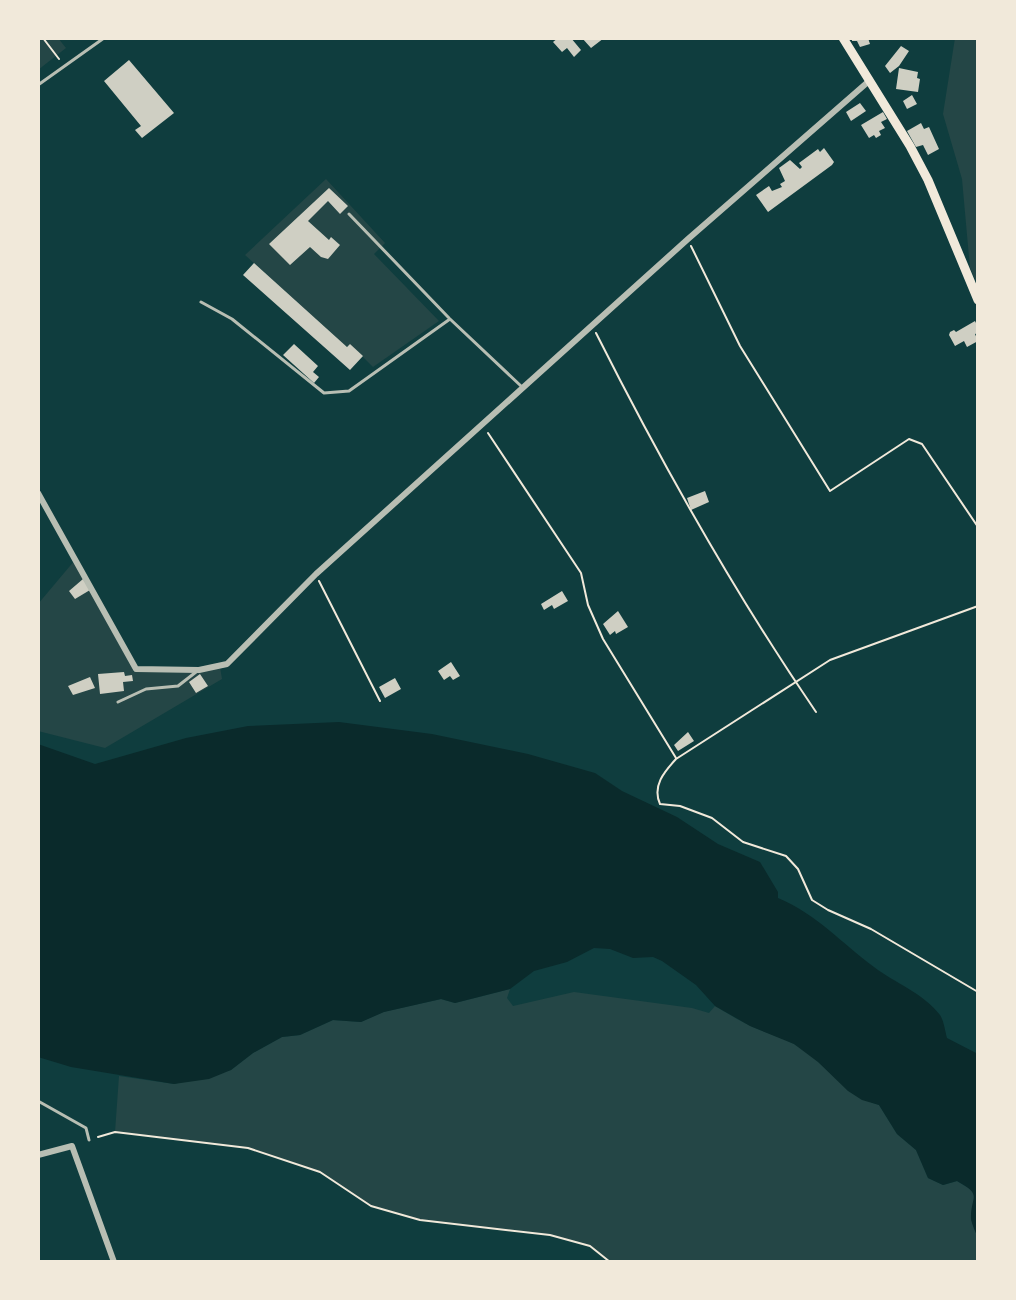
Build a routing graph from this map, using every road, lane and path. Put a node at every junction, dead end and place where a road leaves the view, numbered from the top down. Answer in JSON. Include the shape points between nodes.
{"nodes":[{"id":1,"x":43,"y":38,"type":"edge"},
{"id":2,"x":104,"y":38,"type":"edge"},
{"id":3,"x":843,"y":38,"type":"edge"},
{"id":4,"x":64,"y":65,"type":"junction"},
{"id":5,"x":869,"y":81,"type":"junction"},
{"id":6,"x":38,"y":85,"type":"edge"},
{"id":7,"x":349,"y":214,"type":"dead end"},
{"id":8,"x":688,"y":239,"type":"junction"},
{"id":9,"x":978,"y":300,"type":"edge"},
{"id":10,"x":201,"y":302,"type":"dead end"},
{"id":11,"x":450,"y":319,"type":"junction"},
{"id":12,"x":592,"y":325,"type":"junction"},
{"id":13,"x":523,"y":387,"type":"junction"},
{"id":14,"x":482,"y":425,"type":"junction"},
{"id":15,"x":38,"y":493,"type":"edge"},
{"id":16,"x":978,"y":527,"type":"edge"},
{"id":17,"x":316,"y":574,"type":"junction"},
{"id":18,"x":978,"y":606,"type":"edge"},
{"id":19,"x":199,"y":670,"type":"junction"},
{"id":20,"x":796,"y":682,"type":"junction"},
{"id":21,"x":380,"y":701,"type":"dead end"},
{"id":22,"x":118,"y":702,"type":"dead end"},
{"id":23,"x":816,"y":712,"type":"dead end"},
{"id":24,"x":676,"y":759,"type":"junction"},
{"id":25,"x":978,"y":992,"type":"edge"},
{"id":26,"x":38,"y":1101,"type":"edge"},
{"id":27,"x":89,"y":1140,"type":"joint"},
{"id":28,"x":38,"y":1155,"type":"edge"},
{"id":29,"x":114,"y":1262,"type":"edge"},
{"id":30,"x":610,"y":1262,"type":"edge"}],
"edges":[{"from":1,"to":4,"type":"path"},
{"from":2,"to":4,"type":"lane"},
{"from":3,"to":5,"type":"main road"},
{"from":4,"to":6,"type":"lane"},
{"from":5,"to":8,"type":"street"},
{"from":5,"to":9,"type":"main road","via":[[928,180]]},
{"from":7,"to":11,"type":"lane"},
{"from":8,"to":12,"type":"street"},
{"from":8,"to":16,"type":"path","via":[[740,346],[830,491],[909,439],[922,444]]},
{"from":10,"to":11,"type":"lane","via":[[232,319],[324,393],[349,391]]},
{"from":11,"to":13,"type":"lane"},
{"from":12,"to":13,"type":"street"},
{"from":12,"to":20,"type":"path","via":[[694,519]]},
{"from":13,"to":14,"type":"street"},
{"from":14,"to":17,"type":"street"},
{"from":14,"to":24,"type":"path","via":[[581,573],[603,639]]},
{"from":15,"to":19,"type":"street","via":[[136,669]]},
{"from":17,"to":19,"type":"street","via":[[227,664]]},
{"from":17,"to":21,"type":"path"},
{"from":18,"to":20,"type":"path","via":[[830,660]]},
{"from":19,"to":22,"type":"lane","via":[[178,686],[146,689]]},
{"from":20,"to":23,"type":"path"},
{"from":20,"to":24,"type":"path"},
{"from":24,"to":25,"type":"path","via":[[658,781],[660,804],[712,818],[743,842],[786,856],[812,900]]},
{"from":26,"to":27,"type":"lane","via":[[86,1128]]},
{"from":27,"to":30,"type":"path","via":[[115,1132],[248,1148],[320,1172],[371,1206],[420,1220],[550,1235],[590,1246]]},
{"from":28,"to":29,"type":"street","via":[[72,1146]]}]}
